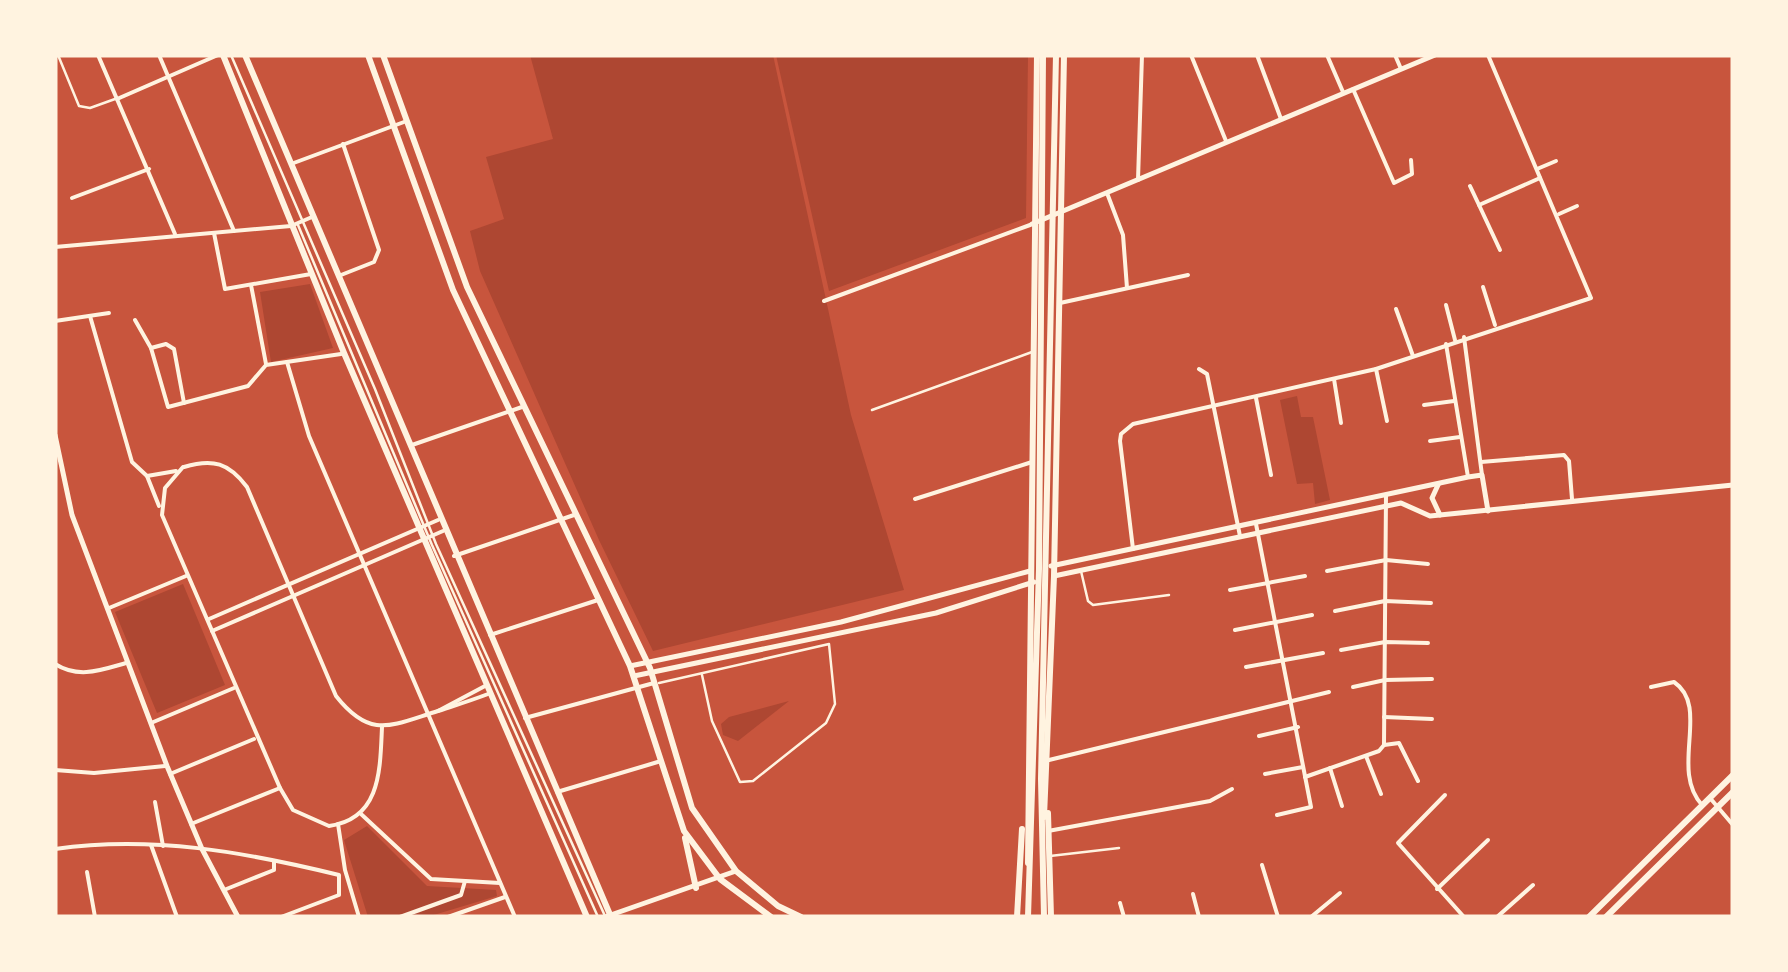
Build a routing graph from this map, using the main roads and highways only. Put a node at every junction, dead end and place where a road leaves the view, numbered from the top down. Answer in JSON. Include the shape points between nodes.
{"nodes":[{"id":1,"x":221,"y":55,"type":"edge"},
{"id":2,"x":245,"y":55,"type":"edge"},
{"id":3,"x":368,"y":55,"type":"edge"},
{"id":4,"x":383,"y":55,"type":"edge"},
{"id":5,"x":1040,"y":55,"type":"edge"},
{"id":6,"x":1060,"y":55,"type":"edge"},
{"id":7,"x":1058,"y":214,"type":"junction"},
{"id":8,"x":1036,"y":222,"type":"junction"},
{"id":9,"x":447,"y":237,"type":"junction"},
{"id":10,"x":436,"y":242,"type":"junction"},
{"id":11,"x":429,"y":524,"type":"junction"},
{"id":12,"x":1046,"y":567,"type":"junction"},
{"id":13,"x":1046,"y":579,"type":"junction"},
{"id":14,"x":1733,"y":775,"type":"edge"},
{"id":15,"x":1733,"y":792,"type":"edge"},
{"id":16,"x":1048,"y":796,"type":"junction"},
{"id":17,"x":1044,"y":817,"type":"junction"},
{"id":18,"x":1024,"y":818,"type":"junction"},
{"id":19,"x":684,"y":832,"type":"junction"},
{"id":20,"x":1028,"y":863,"type":"junction"},
{"id":21,"x":696,"y":888,"type":"road end"},
{"id":22,"x":587,"y":917,"type":"edge"},
{"id":23,"x":608,"y":917,"type":"edge"},
{"id":24,"x":771,"y":917,"type":"edge"},
{"id":25,"x":801,"y":917,"type":"edge"},
{"id":26,"x":1017,"y":917,"type":"edge"},
{"id":27,"x":1028,"y":917,"type":"edge"},
{"id":28,"x":1048,"y":917,"type":"edge"},
{"id":29,"x":1589,"y":917,"type":"edge"},
{"id":30,"x":1606,"y":917,"type":"edge"}],
"edges":[{"from":1,"to":11,"type":"main road","via":[[297,224],[344,353]]},
{"from":2,"to":11,"type":"main road","via":[[408,446]]},
{"from":3,"to":10,"type":"main road"},
{"from":4,"to":9,"type":"main road"},
{"from":5,"to":8,"type":"main road"},
{"from":6,"to":7,"type":"main road"},
{"from":7,"to":12,"type":"main road"},
{"from":7,"to":12,"type":"main road","via":[[1060,303]]},
{"from":8,"to":12,"type":"main road"},
{"from":8,"to":18,"type":"main road"},
{"from":9,"to":10,"type":"main road"},
{"from":9,"to":25,"type":"main road","via":[[647,663],[692,808],[736,871]]},
{"from":10,"to":19,"type":"main road","via":[[630,666]]},
{"from":11,"to":22,"type":"main road","via":[[428,537],[487,690]]},
{"from":11,"to":23,"type":"main road","via":[[443,531]]},
{"from":12,"to":13,"type":"main road"},
{"from":13,"to":16,"type":"main road"},
{"from":13,"to":17,"type":"main road"},
{"from":13,"to":20,"type":"main road"},
{"from":14,"to":29,"type":"main road"},
{"from":15,"to":30,"type":"main road"},
{"from":16,"to":17,"type":"main road"},
{"from":16,"to":28,"type":"main road"},
{"from":17,"to":28,"type":"main road"},
{"from":18,"to":20,"type":"main road"},
{"from":18,"to":26,"type":"main road"},
{"from":19,"to":21,"type":"main road"},
{"from":19,"to":24,"type":"main road","via":[[720,880]]},
{"from":20,"to":27,"type":"main road"}]}
